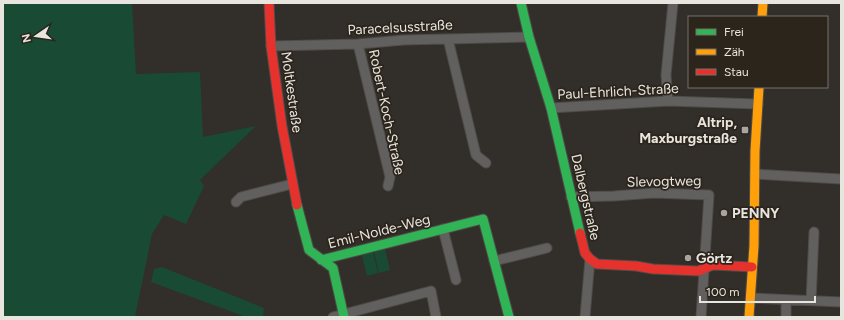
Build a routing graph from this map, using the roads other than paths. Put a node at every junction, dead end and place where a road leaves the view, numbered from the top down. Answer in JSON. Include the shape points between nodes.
{"nodes":[{"id":1,"x":269,"y":3,"type":"edge"},
{"id":2,"x":522,"y":3,"type":"edge"},
{"id":3,"x":673,"y":3,"type":"edge"},
{"id":4,"x":763,"y":3,"type":"edge"},
{"id":5,"x":762,"y":16,"type":"edge"},
{"id":6,"x":529,"y":37,"type":"junction"},
{"id":7,"x":448,"y":39,"type":"junction"},
{"id":8,"x":358,"y":44,"type":"junction"},
{"id":9,"x":272,"y":46,"type":"junction"},
{"id":10,"x":759,"y":88,"type":"edge"},
{"id":11,"x":668,"y":102,"type":"junction"},
{"id":12,"x":758,"y":104,"type":"junction"},
{"id":13,"x":551,"y":108,"type":"junction"},
{"id":14,"x":486,"y":163,"type":"dead end"},
{"id":15,"x":755,"y":174,"type":"junction"},
{"id":16,"x":841,"y":179,"type":"edge"},
{"id":17,"x":292,"y":184,"type":"junction"},
{"id":18,"x":388,"y":186,"type":"dead end"},
{"id":19,"x":571,"y":197,"type":"junction"},
{"id":20,"x":236,"y":202,"type":"dead end"},
{"id":21,"x":443,"y":228,"type":"junction"},
{"id":22,"x":814,"y":232,"type":"dead end"},
{"id":23,"x":547,"y":248,"type":"dead end"},
{"id":24,"x":590,"y":259,"type":"junction"},
{"id":25,"x":322,"y":260,"type":"junction"},
{"id":26,"x":494,"y":261,"type":"junction"},
{"id":27,"x":752,"y":267,"type":"junction"},
{"id":28,"x":705,"y":268,"type":"junction"},
{"id":29,"x":456,"y":280,"type":"dead end"},
{"id":30,"x":751,"y":298,"type":"junction"},
{"id":31,"x":786,"y":301,"type":"junction"},
{"id":32,"x":811,"y":301,"type":"junction"},
{"id":33,"x":841,"y":302,"type":"edge"},
{"id":34,"x":344,"y":315,"type":"edge"},
{"id":35,"x":332,"y":317,"type":"edge"},
{"id":36,"x":436,"y":317,"type":"edge"},
{"id":37,"x":509,"y":317,"type":"edge"},
{"id":38,"x":585,"y":317,"type":"edge"},
{"id":39,"x":701,"y":317,"type":"edge"},
{"id":40,"x":750,"y":317,"type":"edge"},
{"id":41,"x":786,"y":317,"type":"edge"}],
"edges":[{"from":1,"to":9,"type":"street","name":"Moltkestraße"},
{"from":2,"to":6,"type":"street","name":"Dalbergstraße"},
{"from":3,"to":11,"type":"street","via":[[666,75]]},
{"from":4,"to":5,"type":"street"},
{"from":6,"to":7,"type":"street","name":"Paracelsusstraße"},
{"from":6,"to":13,"type":"street","name":"Dalbergstraße"},
{"from":7,"to":8,"type":"street","name":"Paracelsusstraße"},
{"from":7,"to":14,"type":"street","via":[[476,155]]},
{"from":8,"to":9,"type":"street","name":"Paracelsusstraße"},
{"from":8,"to":18,"type":"street","name":"Robert-Koch-Straße","via":[[390,177]]},
{"from":9,"to":17,"type":"street","name":"Moltkestraße"},
{"from":10,"to":12,"type":"street"},
{"from":11,"to":12,"type":"street","name":"Paul-Ehrlich-Straße"},
{"from":11,"to":13,"type":"street","name":"Paul-Ehrlich-Straße"},
{"from":12,"to":15,"type":"street"},
{"from":13,"to":19,"type":"street","name":"Dalbergstraße"},
{"from":15,"to":16,"type":"street"},
{"from":15,"to":27,"type":"street"},
{"from":17,"to":20,"type":"street","via":[[241,197]]},
{"from":17,"to":25,"type":"street","name":"Moltkestraße","via":[[309,250]]},
{"from":19,"to":24,"type":"street","name":"Dalbergstraße","via":[[585,253]]},
{"from":19,"to":28,"type":"street","name":"Slevogtweg","via":[[654,193],[709,195]]},
{"from":21,"to":25,"type":"street","name":"Emil-Nolde-Weg"},
{"from":21,"to":26,"type":"street","name":"Emil-Nolde-Weg","via":[[483,219]]},
{"from":21,"to":29,"type":"street","name":"Emil-Nolde-Weg"},
{"from":22,"to":32,"type":"street"},
{"from":23,"to":26,"type":"street"},
{"from":24,"to":28,"type":"street","name":"Dalbergstraße","via":[[597,264],[653,269],[698,271]]},
{"from":24,"to":38,"type":"street"},
{"from":25,"to":34,"type":"street","name":"Moltkestraße","via":[[333,268]]},
{"from":26,"to":37,"type":"street","name":"Emil-Nolde-Weg"},
{"from":27,"to":28,"type":"street","name":"Dalbergstraße","via":[[713,265]]},
{"from":27,"to":30,"type":"street"},
{"from":28,"to":39,"type":"street"},
{"from":30,"to":31,"type":"street"},
{"from":30,"to":40,"type":"street"},
{"from":31,"to":32,"type":"street"},
{"from":31,"to":41,"type":"street"},
{"from":32,"to":33,"type":"street"},
{"from":34,"to":35,"type":"street"},
{"from":34,"to":36,"type":"street","via":[[430,291]]}]}
